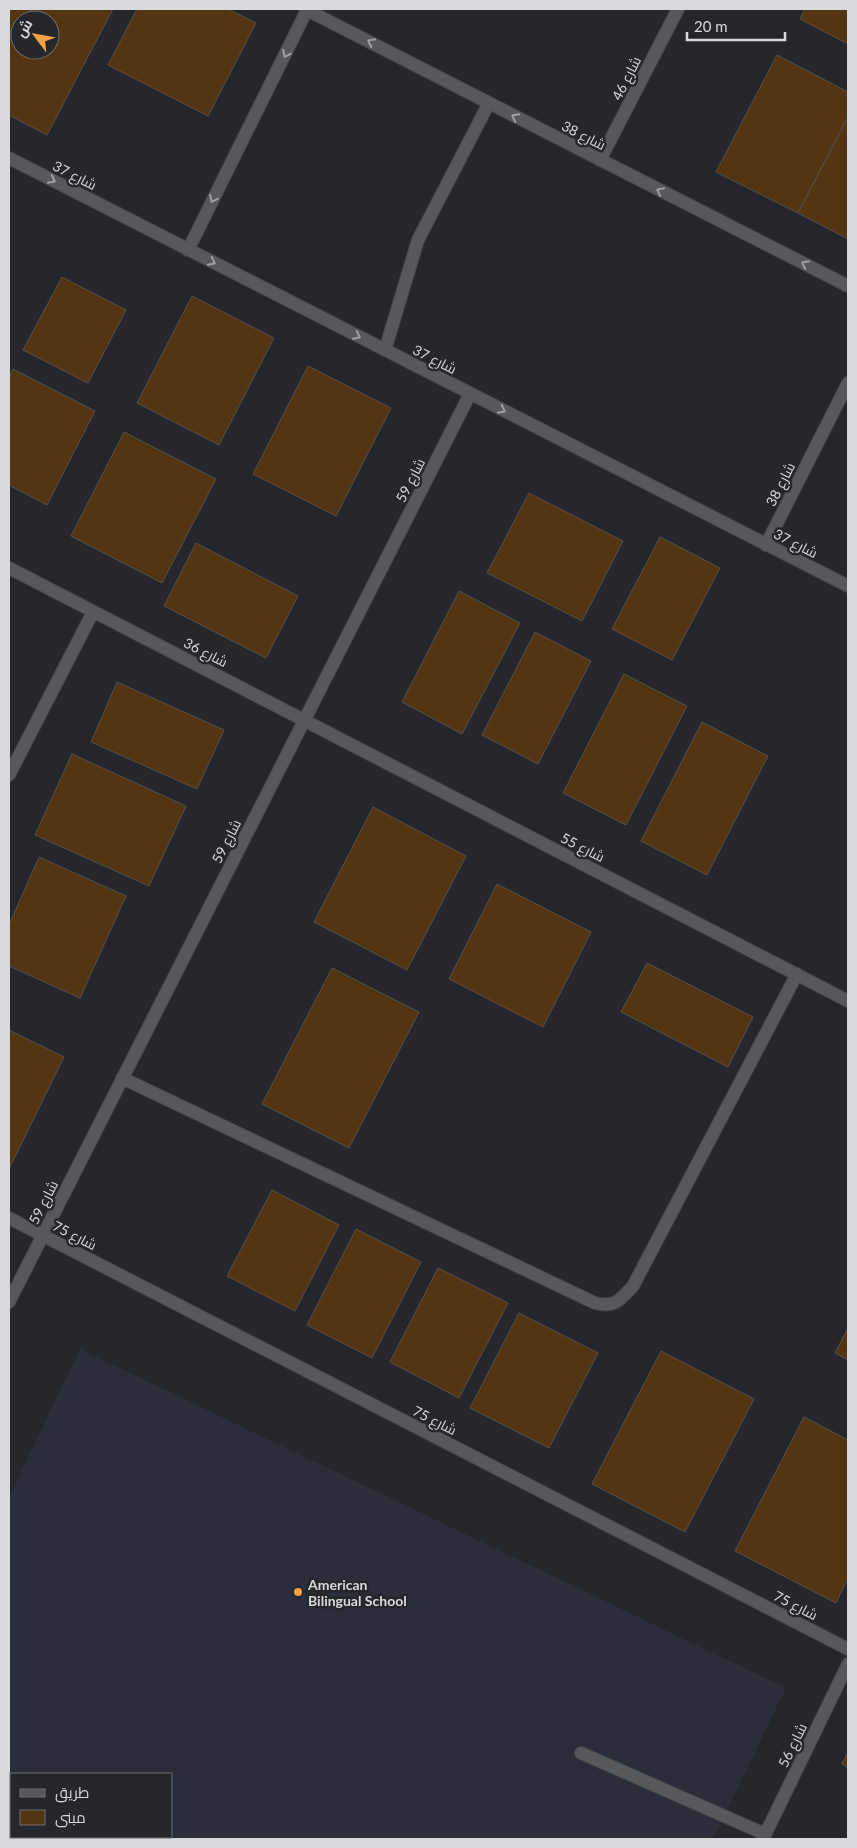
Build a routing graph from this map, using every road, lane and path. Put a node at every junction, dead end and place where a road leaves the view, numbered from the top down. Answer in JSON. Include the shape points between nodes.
{"nodes":[{"id":1,"x":306,"y":9,"type":"edge"},
{"id":2,"x":678,"y":9,"type":"edge"},
{"id":3,"x":489,"y":103,"type":"junction"},
{"id":4,"x":9,"y":158,"type":"edge"},
{"id":5,"x":600,"y":160,"type":"junction"},
{"id":6,"x":188,"y":250,"type":"junction"},
{"id":7,"x":848,"y":286,"type":"edge"},
{"id":8,"x":385,"y":350,"type":"junction"},
{"id":9,"x":848,"y":383,"type":"edge"},
{"id":10,"x":470,"y":394,"type":"junction"},
{"id":11,"x":766,"y":545,"type":"junction"},
{"id":12,"x":9,"y":568,"type":"edge"},
{"id":13,"x":848,"y":586,"type":"edge"},
{"id":14,"x":93,"y":612,"type":"junction"},
{"id":15,"x":304,"y":720,"type":"junction"},
{"id":16,"x":9,"y":775,"type":"edge"},
{"id":17,"x":797,"y":974,"type":"junction"},
{"id":18,"x":848,"y":1001,"type":"edge"},
{"id":19,"x":122,"y":1078,"type":"junction"},
{"id":20,"x":9,"y":1218,"type":"edge"},
{"id":21,"x":42,"y":1236,"type":"junction"},
{"id":22,"x":9,"y":1302,"type":"edge"},
{"id":23,"x":848,"y":1649,"type":"edge"},
{"id":24,"x":848,"y":1664,"type":"edge"},
{"id":25,"x":581,"y":1753,"type":"dead end"},
{"id":26,"x":764,"y":1837,"type":"edge"}],
"edges":[{"from":3,"to":1,"type":"street","name":"شارع 38","one_way":true},
{"from":1,"to":6,"type":"street","name":"شارع 38","one_way":true},
{"from":2,"to":5,"type":"street","name":"شارع 46"},
{"from":5,"to":3,"type":"street","name":"شارع 38","one_way":true},
{"from":3,"to":8,"type":"street","via":[[418,240]]},
{"from":4,"to":6,"type":"street","name":"شارع 37","one_way":true},
{"from":7,"to":5,"type":"street","name":"شارع 38","one_way":true},
{"from":6,"to":8,"type":"street","name":"شارع 37","one_way":true},
{"from":8,"to":10,"type":"street","name":"شارع 37"},
{"from":9,"to":11,"type":"street","name":"شارع 38"},
{"from":10,"to":11,"type":"street","name":"شارع 37","one_way":true},
{"from":10,"to":15,"type":"street","name":"شارع 59"},
{"from":11,"to":13,"type":"street","name":"شارع 37"},
{"from":12,"to":14,"type":"street","name":"شارع 36"},
{"from":14,"to":15,"type":"street","name":"شارع 36"},
{"from":14,"to":16,"type":"street"},
{"from":15,"to":17,"type":"street","name":"شارع 55"},
{"from":15,"to":19,"type":"street","name":"شارع 59"},
{"from":17,"to":18,"type":"street","name":"شارع 55"},
{"from":17,"to":19,"type":"street","via":[[633,1286],[620,1300],[606,1306],[595,1304]]},
{"from":19,"to":21,"type":"street","name":"شارع 59"},
{"from":20,"to":21,"type":"street","name":"شارع 75"},
{"from":21,"to":22,"type":"street","name":"شارع 59"},
{"from":21,"to":23,"type":"street","name":"شارع 75"},
{"from":24,"to":26,"type":"street","name":"شارع 56"},
{"from":25,"to":26,"type":"street"}]}
